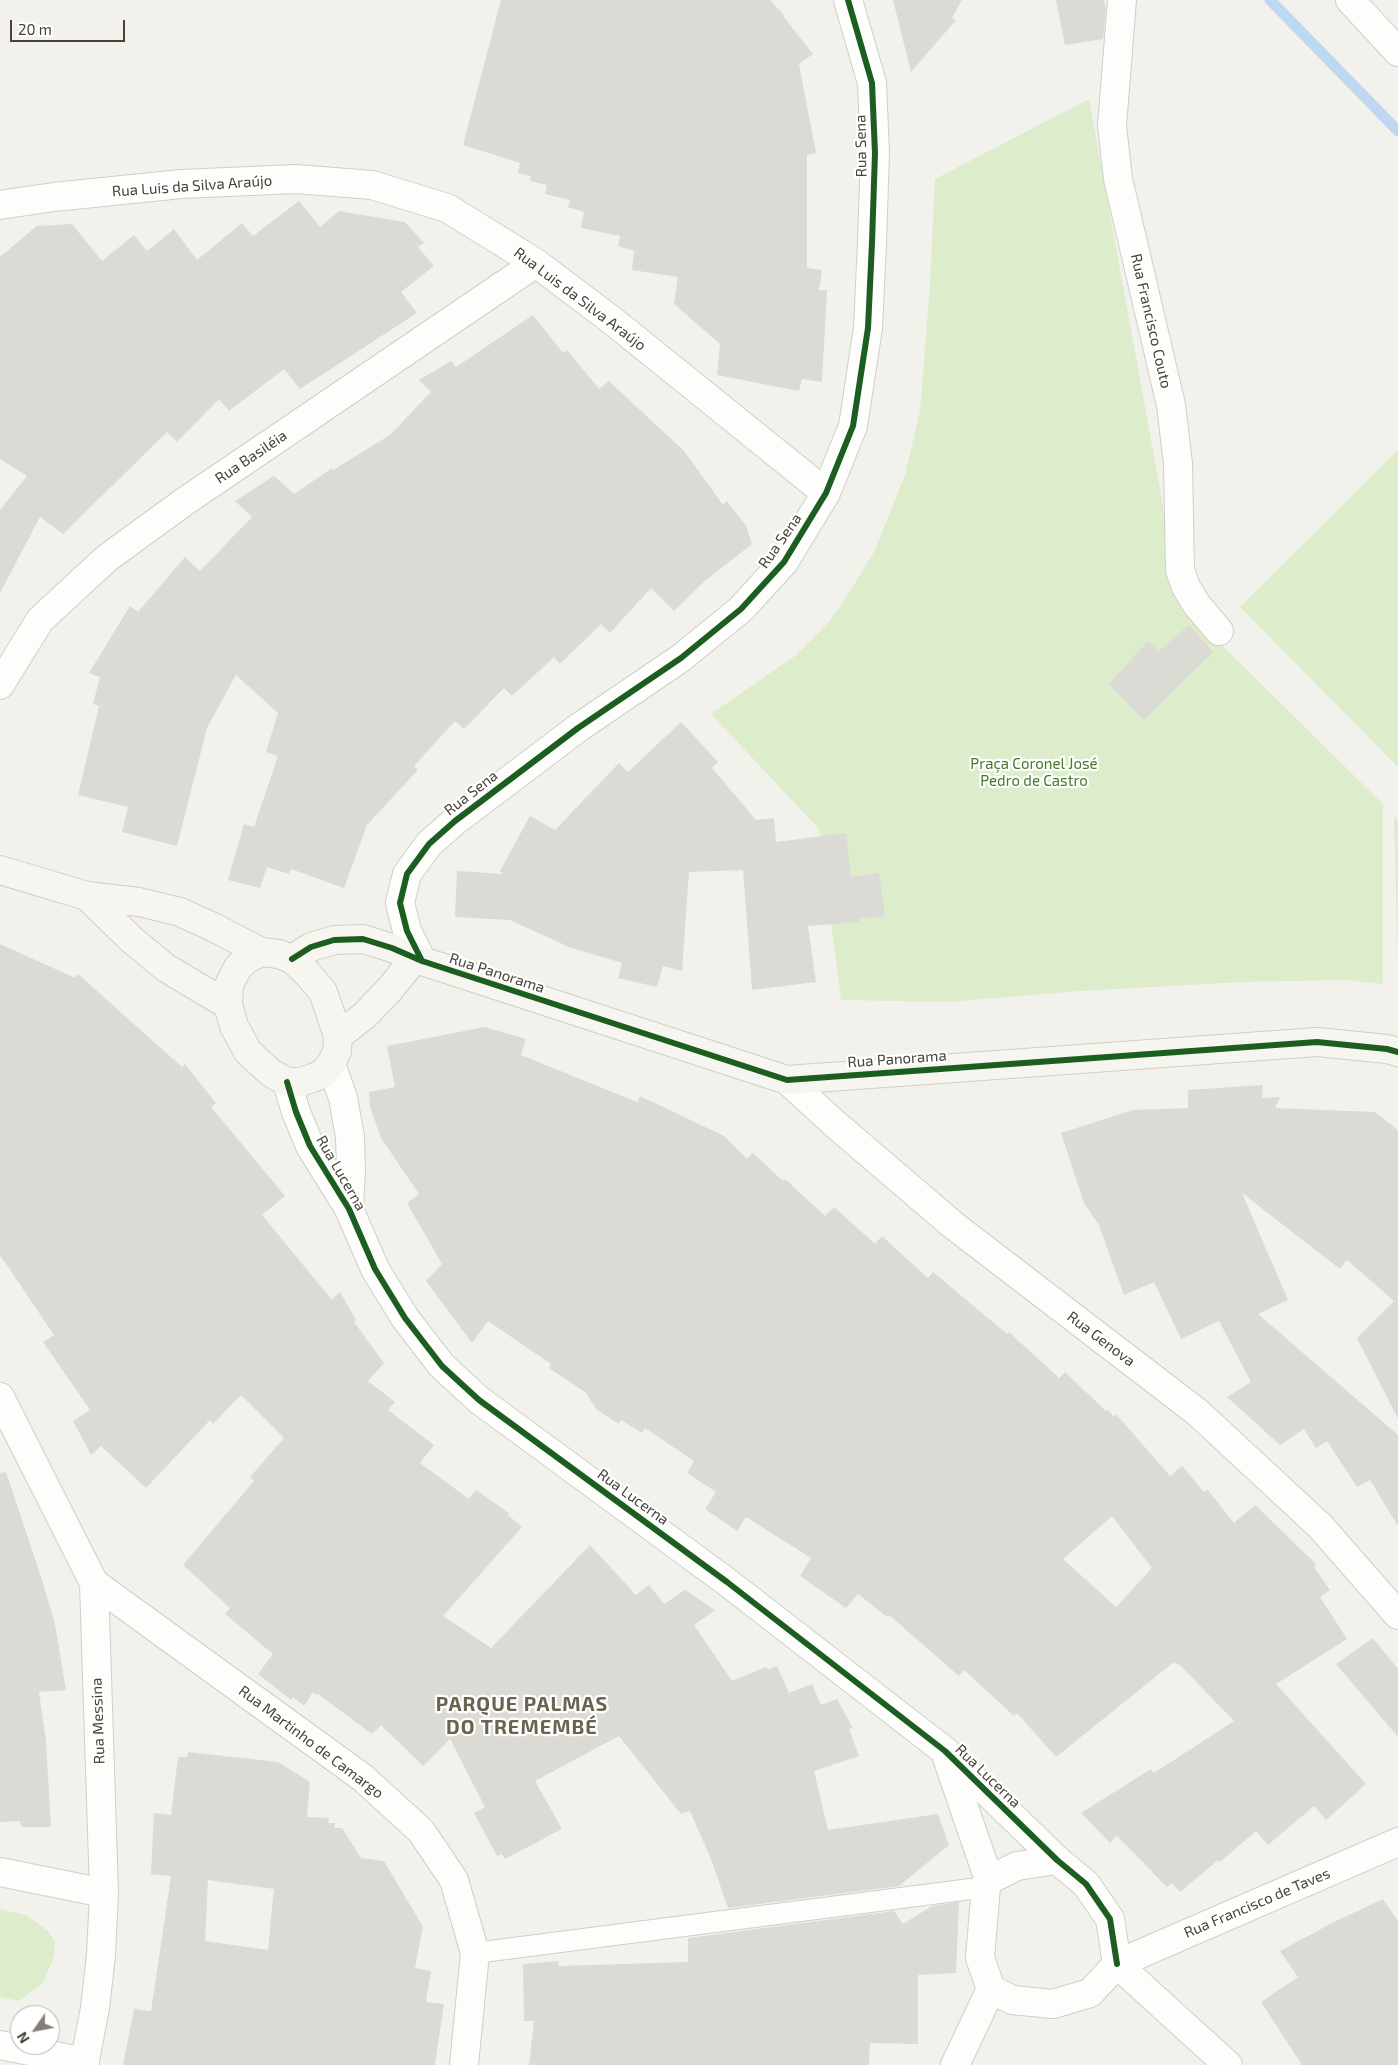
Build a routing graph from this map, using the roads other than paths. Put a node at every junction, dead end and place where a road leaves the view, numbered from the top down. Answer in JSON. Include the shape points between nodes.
{"nodes":[{"id":1,"x":848,"y":0,"type":"edge"},
{"id":2,"x":1122,"y":0,"type":"edge"},
{"id":3,"x":1350,"y":0,"type":"edge"},
{"id":4,"x":1398,"y":52,"type":"edge"},
{"id":5,"x":0,"y":205,"type":"edge"},
{"id":6,"x":536,"y":263,"type":"junction"},
{"id":7,"x":826,"y":493,"type":"junction"},
{"id":8,"x":1219,"y":631,"type":"dead end"},
{"id":9,"x":0,"y":685,"type":"edge"},
{"id":10,"x":0,"y":870,"type":"edge"},
{"id":11,"x":87,"y":896,"type":"junction"},
{"id":12,"x":261,"y":952,"type":"junction"},
{"id":13,"x":292,"y":959,"type":"junction"},
{"id":14,"x":419,"y":960,"type":"junction"},
{"id":15,"x":228,"y":1005,"type":"junction"},
{"id":16,"x":338,"y":1036,"type":"junction"},
{"id":17,"x":1398,"y":1052,"type":"edge"},
{"id":18,"x":331,"y":1064,"type":"junction"},
{"id":19,"x":787,"y":1080,"type":"junction"},
{"id":20,"x":287,"y":1082,"type":"junction"},
{"id":21,"x":349,"y":1209,"type":"junction"},
{"id":22,"x":0,"y":1397,"type":"edge"},
{"id":23,"x":94,"y":1583,"type":"junction"},
{"id":24,"x":1398,"y":1616,"type":"edge"},
{"id":25,"x":945,"y":1752,"type":"junction"},
{"id":26,"x":1398,"y":1842,"type":"edge"},
{"id":27,"x":1057,"y":1860,"type":"junction"},
{"id":28,"x":0,"y":1872,"type":"edge"},
{"id":29,"x":988,"y":1883,"type":"junction"},
{"id":30,"x":104,"y":1893,"type":"junction"},
{"id":31,"x":475,"y":1953,"type":"junction"},
{"id":32,"x":1117,"y":1964,"type":"junction"},
{"id":33,"x":992,"y":1990,"type":"junction"},
{"id":34,"x":0,"y":2044,"type":"edge"},
{"id":35,"x":85,"y":2064,"type":"edge"},
{"id":36,"x":464,"y":2065,"type":"edge"},
{"id":37,"x":955,"y":2065,"type":"edge"},
{"id":38,"x":1228,"y":2065,"type":"edge"}],
"edges":[{"from":1,"to":7,"type":"street","name":"Rua Sena","via":[[872,82],[875,153],[872,243],[868,328],[854,426]]},
{"from":2,"to":8,"type":"street","name":"Rua Francisco Couto","via":[[1112,126],[1118,180],[1170,405],[1178,464],[1180,570],[1197,605]]},
{"from":3,"to":4,"type":"street"},
{"from":5,"to":6,"type":"street","name":"Rua Luis da Silva Araújo","via":[[181,184],[296,179],[372,185],[447,208]]},
{"from":6,"to":7,"type":"street","name":"Rua Luis da Silva Araújo"},
{"from":6,"to":9,"type":"street","name":"Rua Basiléia","via":[[184,502],[107,558],[40,620]]},
{"from":7,"to":14,"type":"street","name":"Rua Sena","via":[[784,562],[741,609],[681,658],[578,728],[470,809],[429,844],[407,874],[400,903]]},
{"from":10,"to":11,"type":"street"},
{"from":11,"to":12,"type":"street","via":[[139,902],[180,912]]},
{"from":11,"to":15,"type":"street","via":[[166,968]]},
{"from":12,"to":13,"type":"street"},
{"from":12,"to":15,"type":"street","via":[[238,967],[229,985]]},
{"from":13,"to":14,"type":"street","name":"Rua Panorama","via":[[311,947],[334,940],[364,939]]},
{"from":13,"to":16,"type":"street","via":[[323,992]]},
{"from":14,"to":16,"type":"street","via":[[364,1016]]},
{"from":14,"to":19,"type":"street","name":"Rua Panorama"},
{"from":15,"to":20,"type":"street","via":[[234,1026],[248,1052]]},
{"from":16,"to":18,"type":"street"},
{"from":17,"to":19,"type":"street","name":"Rua Panorama","via":[[1317,1042]]},
{"from":18,"to":20,"type":"street","via":[[314,1078]]},
{"from":18,"to":21,"type":"street","name":"Rua Lucerna","via":[[344,1098],[350,1137]]},
{"from":19,"to":24,"type":"street","name":"Rua Genova","via":[[953,1226],[1197,1412],[1320,1526]]},
{"from":20,"to":21,"type":"street","name":"Rua Lucerna","via":[[310,1146]]},
{"from":21,"to":25,"type":"street","name":"Rua Lucerna","via":[[375,1269],[404,1318],[442,1366],[479,1400],[727,1582]]},
{"from":22,"to":23,"type":"street","name":"Rua Messina"},
{"from":23,"to":30,"type":"street","name":"Rua Messina"},
{"from":23,"to":31,"type":"street","name":"Rua Martinho de Camargo","via":[[363,1778],[421,1831],[454,1880]]},
{"from":25,"to":27,"type":"street","name":"Rua Lucerna"},
{"from":25,"to":29,"type":"street","name":"Rua Lucerna"},
{"from":26,"to":32,"type":"street","name":"Rua Francisco de Taves"},
{"from":27,"to":29,"type":"street","via":[[1017,1866]]},
{"from":27,"to":32,"type":"street","via":[[1086,1884],[1110,1920]]},
{"from":28,"to":30,"type":"street"},
{"from":29,"to":31,"type":"lane"},
{"from":29,"to":33,"type":"street","via":[[980,1958]]},
{"from":30,"to":35,"type":"street","name":"Rua Messina","via":[[101,1955]]},
{"from":31,"to":36,"type":"street","name":"Rua Martinho de Camargo"},
{"from":32,"to":33,"type":"street","via":[[1090,1993],[1053,2004],[1012,2000]]},
{"from":32,"to":38,"type":"street"},
{"from":33,"to":37,"type":"street"},
{"from":34,"to":35,"type":"street"}]}
